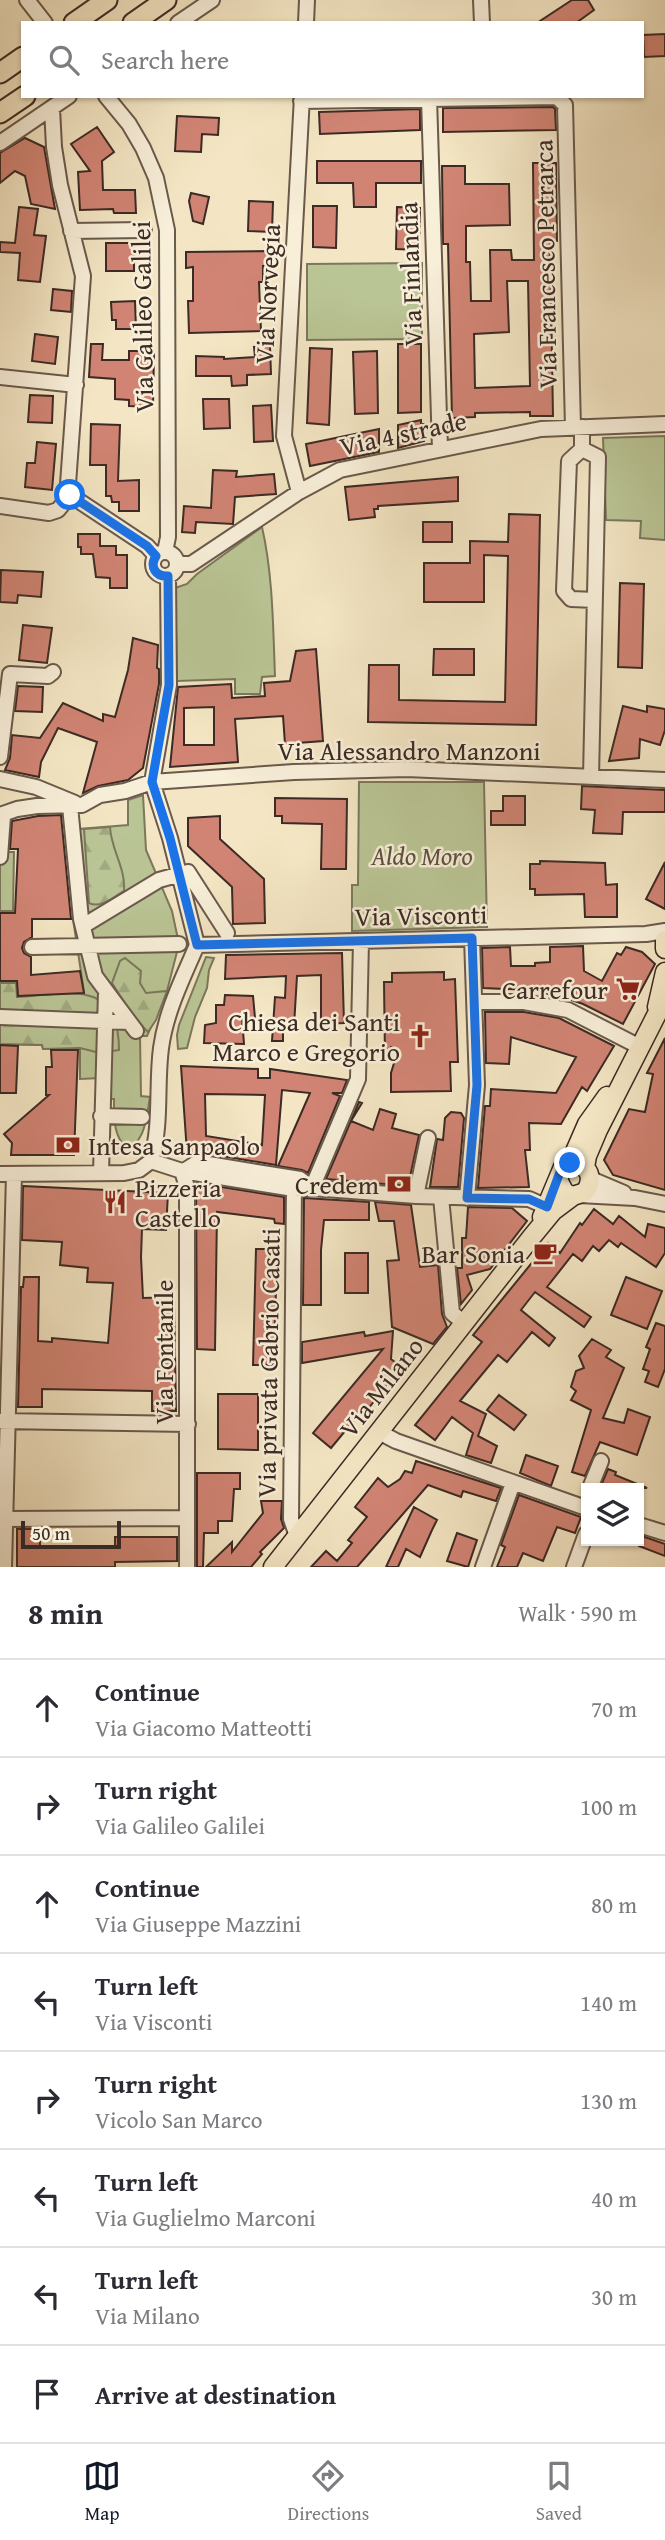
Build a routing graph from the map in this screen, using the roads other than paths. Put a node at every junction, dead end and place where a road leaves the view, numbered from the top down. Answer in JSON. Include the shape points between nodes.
{"nodes":[{"id":1,"x":27,"y":0,"type":"edge"},
{"id":2,"x":107,"y":0,"type":"edge"},
{"id":3,"x":166,"y":0,"type":"edge"},
{"id":4,"x":212,"y":0,"type":"edge"},
{"id":5,"x":307,"y":0,"type":"edge"},
{"id":6,"x":481,"y":0,"type":"edge"},
{"id":7,"x":43,"y":21,"type":"edge"},
{"id":8,"x":77,"y":21,"type":"edge"},
{"id":9,"x":136,"y":21,"type":"edge"},
{"id":10,"x":181,"y":21,"type":"edge"},
{"id":11,"x":306,"y":21,"type":"edge"},
{"id":12,"x":482,"y":21,"type":"edge"},
{"id":13,"x":21,"y":58,"type":"edge"},
{"id":14,"x":0,"y":73,"type":"edge"},
{"id":15,"x":22,"y":98,"type":"edge"},
{"id":16,"x":66,"y":98,"type":"edge"},
{"id":17,"x":108,"y":98,"type":"edge"},
{"id":18,"x":429,"y":98,"type":"joint"},
{"id":19,"x":559,"y":98,"type":"edge"},
{"id":20,"x":301,"y":99,"type":"edge"},
{"id":21,"x":52,"y":108,"type":"junction"},
{"id":22,"x":0,"y":113,"type":"edge"},
{"id":23,"x":0,"y":143,"type":"edge"},
{"id":24,"x":144,"y":230,"type":"dead end"},
{"id":25,"x":71,"y":231,"type":"junction"},
{"id":26,"x":0,"y":377,"type":"edge"},
{"id":27,"x":76,"y":385,"type":"junction"},
{"id":28,"x":665,"y":424,"type":"edge"},
{"id":29,"x":578,"y":427,"type":"junction"},
{"id":30,"x":440,"y":449,"type":"junction"},
{"id":31,"x":582,"y":449,"type":"junction"},
{"id":32,"x":299,"y":492,"type":"junction"},
{"id":33,"x":70,"y":495,"type":"junction"},
{"id":34,"x":0,"y":506,"type":"edge"},
{"id":35,"x":160,"y":554,"type":"junction"},
{"id":36,"x":177,"y":564,"type":"junction"},
{"id":37,"x":168,"y":576,"type":"junction"},
{"id":38,"x":595,"y":600,"type":"junction"},
{"id":39,"x":53,"y":672,"type":"dead end"},
{"id":40,"x":5,"y":674,"type":"edge"},
{"id":41,"x":0,"y":757,"type":"edge"},
{"id":42,"x":591,"y":777,"type":"junction"},
{"id":43,"x":0,"y":779,"type":"edge"},
{"id":44,"x":665,"y":780,"type":"edge"},
{"id":45,"x":152,"y":782,"type":"junction"},
{"id":46,"x":76,"y":805,"type":"junction"},
{"id":47,"x":1,"y":816,"type":"edge"},
{"id":48,"x":0,"y":858,"type":"edge"},
{"id":49,"x":179,"y":873,"type":"junction"},
{"id":50,"x":83,"y":926,"type":"junction"},
{"id":51,"x":665,"y":931,"type":"edge"},
{"id":52,"x":227,"y":933,"type":"dead end"},
{"id":53,"x":646,"y":934,"type":"junction"},
{"id":54,"x":472,"y":938,"type":"junction"},
{"id":55,"x":665,"y":940,"type":"edge"},
{"id":56,"x":360,"y":941,"type":"junction"},
{"id":57,"x":178,"y":944,"type":"dead end"},
{"id":58,"x":88,"y":945,"type":"junction"},
{"id":59,"x":197,"y":945,"type":"junction"},
{"id":60,"x":32,"y":947,"type":"dead end"},
{"id":61,"x":665,"y":950,"type":"edge"},
{"id":62,"x":665,"y":972,"type":"edge"},
{"id":63,"x":106,"y":991,"type":"junction"},
{"id":64,"x":665,"y":998,"type":"edge"},
{"id":65,"x":474,"y":1002,"type":"junction"},
{"id":66,"x":0,"y":1017,"type":"edge"},
{"id":67,"x":654,"y":1017,"type":"junction"},
{"id":68,"x":105,"y":1021,"type":"junction"},
{"id":69,"x":640,"y":1046,"type":"junction"},
{"id":70,"x":142,"y":1117,"type":"dead end"},
{"id":71,"x":101,"y":1121,"type":"junction"},
{"id":72,"x":428,"y":1138,"type":"dead end"},
{"id":73,"x":151,"y":1161,"type":"junction"},
{"id":74,"x":582,"y":1170,"type":"junction"},
{"id":75,"x":183,"y":1171,"type":"junction"},
{"id":76,"x":101,"y":1173,"type":"junction"},
{"id":77,"x":7,"y":1174,"type":"edge"},
{"id":78,"x":558,"y":1180,"type":"junction"},
{"id":79,"x":312,"y":1188,"type":"junction"},
{"id":80,"x":294,"y":1189,"type":"junction"},
{"id":81,"x":576,"y":1195,"type":"junction"},
{"id":82,"x":416,"y":1196,"type":"junction"},
{"id":83,"x":468,"y":1196,"type":"junction"},
{"id":84,"x":441,"y":1197,"type":"junction"},
{"id":85,"x":635,"y":1198,"type":"junction"},
{"id":86,"x":665,"y":1204,"type":"edge"},
{"id":87,"x":547,"y":1207,"type":"junction"},
{"id":88,"x":530,"y":1239,"type":"junction"},
{"id":89,"x":464,"y":1323,"type":"junction"},
{"id":90,"x":4,"y":1421,"type":"edge"},
{"id":91,"x":188,"y":1424,"type":"junction"},
{"id":92,"x":379,"y":1432,"type":"junction"},
{"id":93,"x":601,"y":1461,"type":"dead end"},
{"id":94,"x":513,"y":1483,"type":"junction"},
{"id":95,"x":592,"y":1483,"type":"edge"},
{"id":96,"x":581,"y":1503,"type":"edge"},
{"id":97,"x":187,"y":1518,"type":"junction"},
{"id":98,"x":5,"y":1519,"type":"junction"},
{"id":99,"x":644,"y":1527,"type":"edge"},
{"id":100,"x":665,"y":1533,"type":"edge"},
{"id":101,"x":297,"y":1536,"type":"junction"},
{"id":102,"x":582,"y":1546,"type":"edge"},
{"id":103,"x":3,"y":1559,"type":"edge"},
{"id":104,"x":187,"y":1567,"type":"edge"},
{"id":105,"x":273,"y":1567,"type":"edge"},
{"id":106,"x":483,"y":1567,"type":"edge"},
{"id":107,"x":575,"y":1567,"type":"edge"}],
"edges":[{"from":1,"to":7,"type":"street"},
{"from":2,"to":8,"type":"highway"},
{"from":3,"to":9,"type":"highway"},
{"from":4,"to":10,"type":"street"},
{"from":5,"to":11,"type":"street"},
{"from":6,"to":12,"type":"street"},
{"from":13,"to":14,"type":"highway"},
{"from":15,"to":22,"type":"highway"},
{"from":16,"to":21,"type":"street"},
{"from":17,"to":35,"type":"street","name":"Via Galileo Galilei","via":[[143,148],[156,178],[167,230],[168,518]]},
{"from":18,"to":20,"type":"street"},
{"from":18,"to":30,"type":"street","name":"Via Finlandia"},
{"from":19,"to":29,"type":"street","name":"Via Francesco Petrarca","via":[[565,105]]},
{"from":20,"to":32,"type":"street","name":"Via Norvegia","via":[[284,436]]},
{"from":21,"to":23,"type":"street"},
{"from":21,"to":25,"type":"street","via":[[54,147]]},
{"from":24,"to":25,"type":"street"},
{"from":25,"to":27,"type":"street","via":[[83,276]]},
{"from":26,"to":27,"type":"street"},
{"from":27,"to":33,"type":"street"},
{"from":28,"to":29,"type":"street","name":"Via 4 strade"},
{"from":29,"to":30,"type":"street","name":"Via 4 strade","via":[[541,429]]},
{"from":29,"to":31,"type":"street","name":"Via Francesco Petrarca"},
{"from":30,"to":32,"type":"street","name":"Via 4 strade","via":[[340,470]]},
{"from":31,"to":38,"type":"street","via":[[598,457]]},
{"from":31,"to":38,"type":"street","via":[[569,461],[564,591],[571,599]]},
{"from":32,"to":36,"type":"street","name":"Via 4 strade","via":[[191,564]]},
{"from":33,"to":34,"type":"street","via":[[58,510],[49,513]]},
{"from":33,"to":35,"type":"street"},
{"from":35,"to":36,"type":"street","via":[[174,555]]},
{"from":35,"to":37,"type":"street","via":[[152,566],[158,575]]},
{"from":36,"to":37,"type":"street"},
{"from":37,"to":45,"type":"street","via":[[169,685]]},
{"from":38,"to":42,"type":"street"},
{"from":39,"to":40,"type":"street","via":[[48,676]]},
{"from":40,"to":41,"type":"street"},
{"from":42,"to":44,"type":"street","name":"Via Alessandro Manzoni"},
{"from":42,"to":45,"type":"street","name":"Via Alessandro Manzoni","via":[[407,769]]},
{"from":43,"to":46,"type":"street","via":[[36,787]]},
{"from":45,"to":46,"type":"street","name":"Via Alessandro Manzoni"},
{"from":45,"to":49,"type":"street"},
{"from":46,"to":47,"type":"street","name":"Via Alessandro Manzoni","via":[[17,809]]},
{"from":46,"to":50,"type":"street"},
{"from":47,"to":48,"type":"street"},
{"from":49,"to":50,"type":"street","via":[[159,880]]},
{"from":49,"to":52,"type":"street","via":[[188,872]]},
{"from":49,"to":59,"type":"street"},
{"from":50,"to":58,"type":"street"},
{"from":51,"to":53,"type":"street","name":"Via Visconti"},
{"from":53,"to":54,"type":"street","name":"Via Visconti"},
{"from":53,"to":61,"type":"street"},
{"from":54,"to":56,"type":"street","name":"Via Visconti"},
{"from":54,"to":65,"type":"street"},
{"from":55,"to":61,"type":"main road"},
{"from":56,"to":59,"type":"street","name":"Via Visconti"},
{"from":56,"to":79,"type":"street","via":[[358,1079]]},
{"from":57,"to":58,"type":"street"},
{"from":58,"to":60,"type":"street"},
{"from":58,"to":63,"type":"street","via":[[95,976]]},
{"from":59,"to":73,"type":"street","via":[[169,1014],[161,1048],[157,1140]]},
{"from":62,"to":67,"type":"main road"},
{"from":63,"to":68,"type":"street"},
{"from":63,"to":68,"type":"street","via":[[132,1026]]},
{"from":64,"to":67,"type":"main road"},
{"from":65,"to":69,"type":"street","via":[[524,1002],[568,1010]]},
{"from":65,"to":83,"type":"street","via":[[477,1085]]},
{"from":66,"to":68,"type":"street"},
{"from":67,"to":69,"type":"main road"},
{"from":68,"to":71,"type":"street"},
{"from":69,"to":74,"type":"main road"},
{"from":70,"to":71,"type":"street"},
{"from":71,"to":76,"type":"street"},
{"from":72,"to":82,"type":"street"},
{"from":73,"to":75,"type":"street"},
{"from":73,"to":76,"type":"street","via":[[139,1170]]},
{"from":74,"to":78,"type":"main road","via":[[563,1167]]},
{"from":74,"to":81,"type":"main road","via":[[585,1192]]},
{"from":74,"to":85,"type":"street"},
{"from":75,"to":79,"type":"street","via":[[202,1163],[300,1179]]},
{"from":75,"to":80,"type":"street"},
{"from":75,"to":91,"type":"street","name":"Via Fontanile","via":[[187,1187]]},
{"from":76,"to":77,"type":"street"},
{"from":77,"to":90,"type":"street"},
{"from":78,"to":81,"type":"main road","via":[[565,1193]]},
{"from":78,"to":87,"type":"main road","name":"Via Milano"},
{"from":79,"to":80,"type":"street"},
{"from":79,"to":82,"type":"street"},
{"from":80,"to":101,"type":"street","name":"Via privata Gabrio Casati","via":[[291,1519]]},
{"from":81,"to":85,"type":"street"},
{"from":81,"to":88,"type":"main road","name":"Via Milano","via":[[553,1211]]},
{"from":82,"to":84,"type":"street"},
{"from":83,"to":84,"type":"street"},
{"from":83,"to":87,"type":"street","via":[[529,1199]]},
{"from":84,"to":89,"type":"street","via":[[452,1313]]},
{"from":85,"to":86,"type":"street"},
{"from":87,"to":88,"type":"main road","name":"Via Milano"},
{"from":88,"to":89,"type":"main road","name":"Via Milano"},
{"from":89,"to":92,"type":"main road","name":"Via Milano"},
{"from":90,"to":91,"type":"street"},
{"from":90,"to":98,"type":"street"},
{"from":91,"to":97,"type":"street","name":"Via Fontanile"},
{"from":92,"to":94,"type":"street"},
{"from":92,"to":101,"type":"main road","name":"Via Milano"},
{"from":93,"to":95,"type":"street"},
{"from":94,"to":96,"type":"street"},
{"from":94,"to":106,"type":"street"},
{"from":97,"to":98,"type":"street"},
{"from":97,"to":104,"type":"street","name":"Via Fontanile"},
{"from":98,"to":103,"type":"street"},
{"from":99,"to":100,"type":"street"},
{"from":101,"to":105,"type":"main road","name":"Via Milano"},
{"from":102,"to":107,"type":"street"}]}
